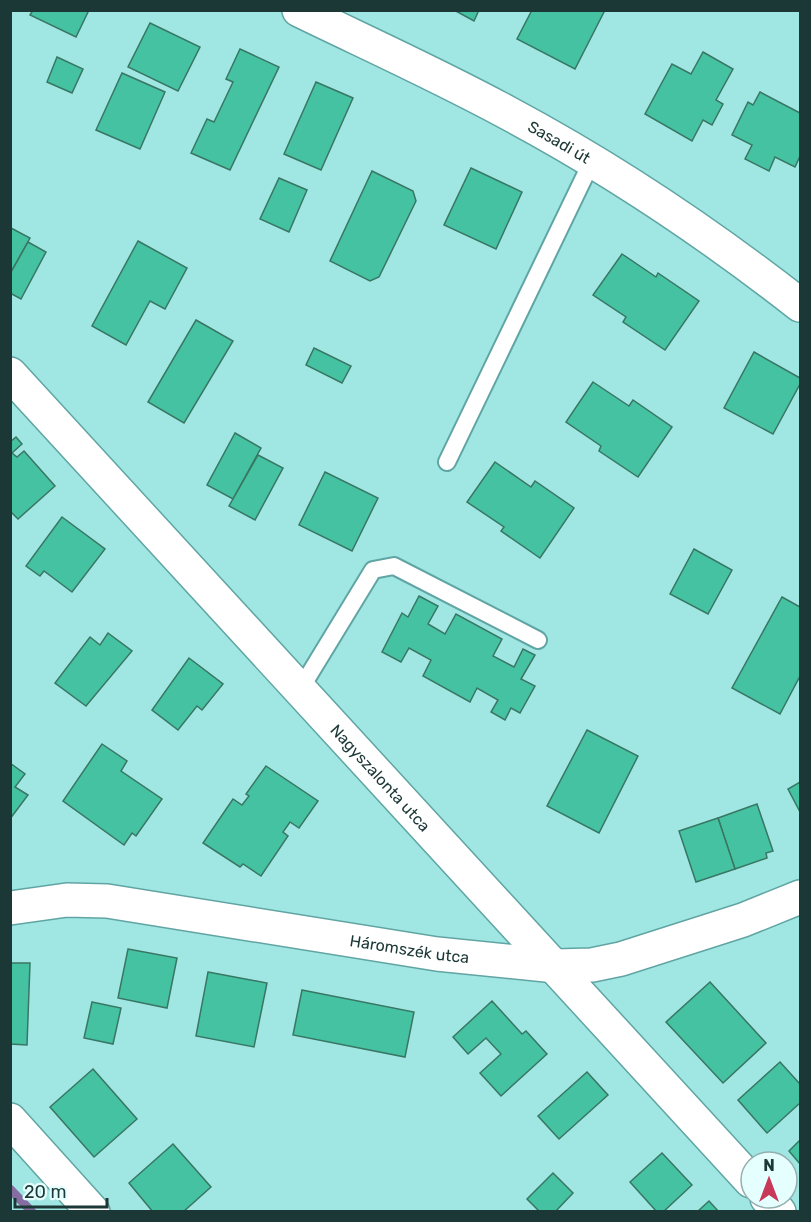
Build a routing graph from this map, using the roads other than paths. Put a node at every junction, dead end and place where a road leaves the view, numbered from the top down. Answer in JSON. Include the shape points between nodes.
{"nodes":[{"id":1,"x":299,"y":10,"type":"edge"},
{"id":2,"x":592,"y":161,"type":"junction"},
{"id":3,"x":801,"y":305,"type":"edge"},
{"id":4,"x":10,"y":374,"type":"edge"},
{"id":5,"x":447,"y":462,"type":"dead end"},
{"id":6,"x":538,"y":640,"type":"dead end"},
{"id":7,"x":301,"y":688,"type":"junction"},
{"id":8,"x":801,"y":897,"type":"edge"},
{"id":9,"x":10,"y":908,"type":"edge"},
{"id":10,"x":556,"y":966,"type":"junction"},
{"id":11,"x":10,"y":1120,"type":"edge"},
{"id":12,"x":739,"y":1168,"type":"edge"},
{"id":13,"x":93,"y":1212,"type":"edge"}],
"edges":[{"from":1,"to":2,"type":"street","name":"Sasadi út","via":[[508,113]]},
{"from":2,"to":3,"type":"street","name":"Sasadi út","via":[[698,228]]},
{"from":2,"to":5,"type":"lane"},
{"from":4,"to":7,"type":"street","name":"Nagyszalonta utca"},
{"from":6,"to":7,"type":"lane","via":[[394,566],[373,570]]},
{"from":7,"to":10,"type":"street","name":"Nagyszalonta utca"},
{"from":8,"to":10,"type":"street","name":"Háromszék utca","via":[[621,959]]},
{"from":9,"to":10,"type":"street","name":"Háromszék utca","via":[[67,900],[107,901],[437,954]]},
{"from":10,"to":12,"type":"street","name":"Nagyszalonta utca"},
{"from":11,"to":13,"type":"street"}]}
